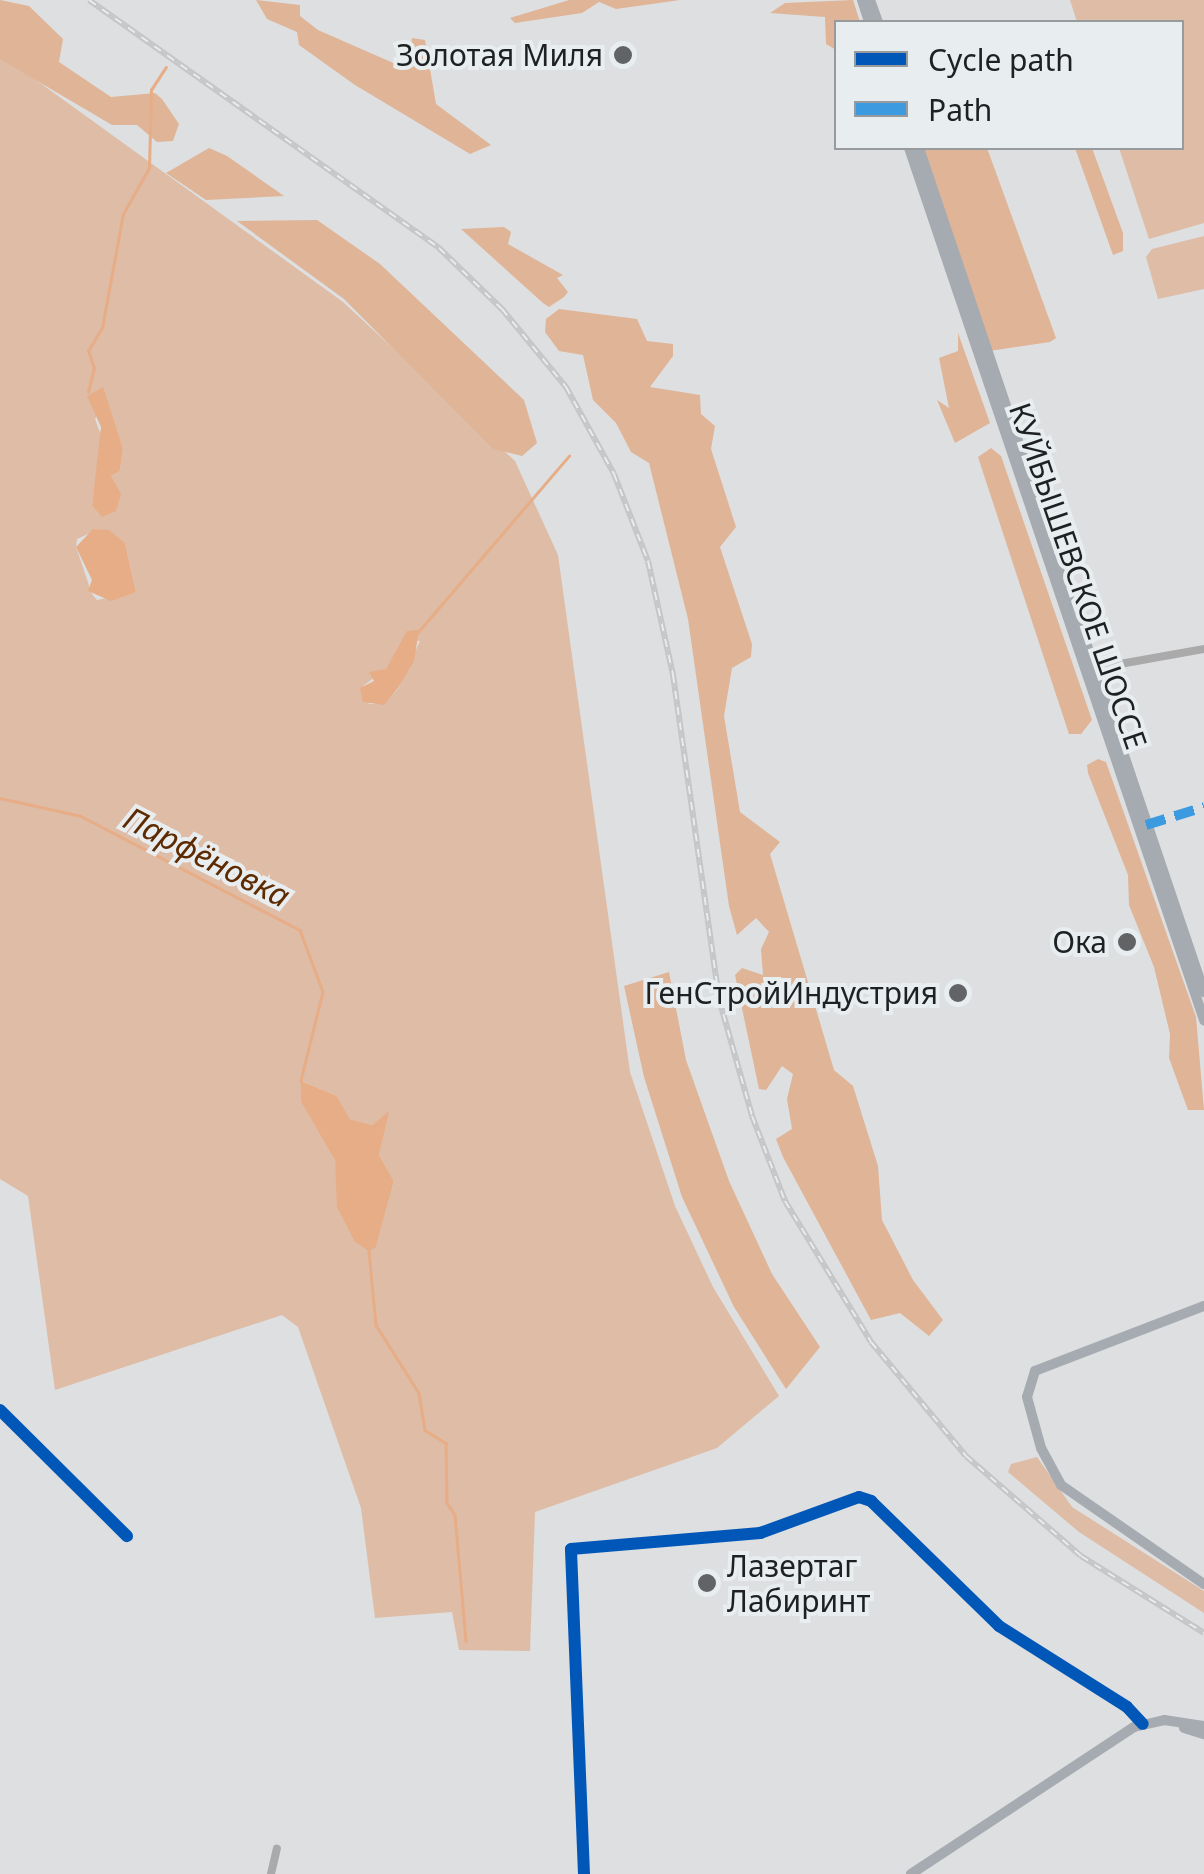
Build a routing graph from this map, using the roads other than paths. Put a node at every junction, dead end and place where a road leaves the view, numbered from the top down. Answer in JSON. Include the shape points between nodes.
{"nodes":[{"id":1,"x":911,"y":150,"type":"edge"},
{"id":2,"x":919,"y":150,"type":"edge"},
{"id":3,"x":1204,"y":649,"type":"edge"},
{"id":4,"x":1092,"y":670,"type":"junction"},
{"id":5,"x":1204,"y":992,"type":"edge"},
{"id":6,"x":1204,"y":1020,"type":"edge"},
{"id":7,"x":1204,"y":1306,"type":"edge"},
{"id":8,"x":0,"y":1410,"type":"edge"},
{"id":9,"x":128,"y":1536,"type":"dead end"},
{"id":10,"x":1204,"y":1584,"type":"edge"},
{"id":11,"x":1143,"y":1724,"type":"junction"},
{"id":12,"x":1204,"y":1726,"type":"edge"},
{"id":13,"x":1204,"y":1734,"type":"edge"},
{"id":14,"x":277,"y":1849,"type":"dead end"},
{"id":15,"x":272,"y":1874,"type":"edge"},
{"id":16,"x":584,"y":1874,"type":"edge"},
{"id":17,"x":911,"y":1874,"type":"edge"}],
"edges":[{"from":1,"to":6,"type":"main road","name":"КУЙБЫШЕВСКОЕ ШОССЕ"},
{"from":2,"to":4,"type":"main road","name":"КУЙБЫШЕВСКОЕ ШОССЕ"},
{"from":3,"to":4,"type":"street"},
{"from":4,"to":5,"type":"main road","name":"КУЙБЫШЕВСКОЕ ШОССЕ"},
{"from":7,"to":10,"type":"main road","via":[[1035,1371],[1029,1410],[1061,1485]]},
{"from":8,"to":9,"type":"street"},
{"from":11,"to":12,"type":"main road","via":[[1180,1720]]},
{"from":11,"to":13,"type":"main road"},
{"from":11,"to":16,"type":"street","via":[[1127,1707],[999,1626],[871,1501],[859,1497],[760,1532],[572,1549]]},
{"from":11,"to":17,"type":"main road"},
{"from":14,"to":15,"type":"street"}]}
